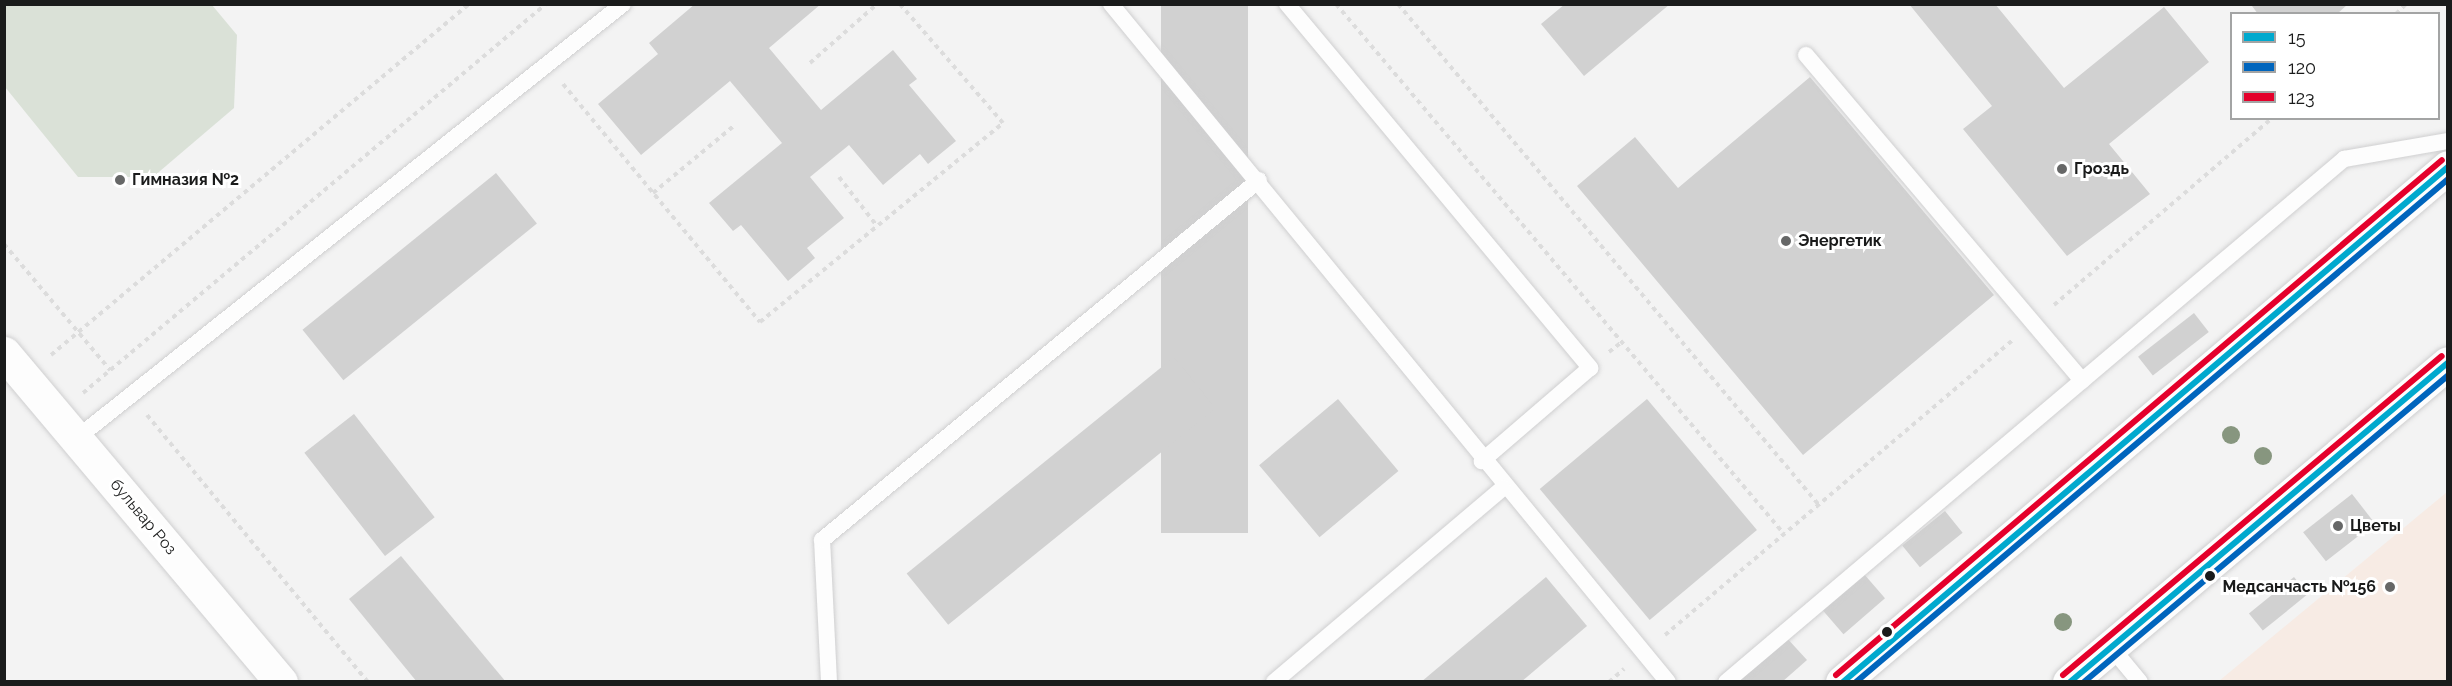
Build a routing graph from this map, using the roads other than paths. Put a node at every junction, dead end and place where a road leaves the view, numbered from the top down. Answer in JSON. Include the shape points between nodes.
{"nodes":[{"id":1,"x":623,"y":4,"type":"edge"},
{"id":2,"x":1111,"y":4,"type":"edge"},
{"id":3,"x":1287,"y":4,"type":"edge"},
{"id":4,"x":1806,"y":55,"type":"dead end"},
{"id":5,"x":2448,"y":141,"type":"edge"},
{"id":6,"x":2448,"y":167,"type":"edge"},
{"id":7,"x":1259,"y":180,"type":"junction"},
{"id":8,"x":2448,"y":363,"type":"edge"},
{"id":9,"x":15,"y":365,"type":"edge"},
{"id":10,"x":2082,"y":381,"type":"junction"},
{"id":11,"x":67,"y":426,"type":"junction"},
{"id":12,"x":1482,"y":461,"type":"junction"},
{"id":13,"x":1503,"y":488,"type":"junction"},
{"id":14,"x":2111,"y":646,"type":"junction"},
{"id":15,"x":281,"y":681,"type":"edge"},
{"id":16,"x":829,"y":681,"type":"edge"},
{"id":17,"x":1274,"y":681,"type":"edge"},
{"id":18,"x":1668,"y":681,"type":"edge"},
{"id":19,"x":1726,"y":681,"type":"edge"},
{"id":20,"x":1842,"y":681,"type":"edge"},
{"id":21,"x":2069,"y":681,"type":"edge"},
{"id":22,"x":2140,"y":681,"type":"edge"}],
"edges":[{"from":1,"to":11,"type":"lane","via":[[131,396]]},
{"from":2,"to":7,"type":"lane"},
{"from":3,"to":12,"type":"lane","via":[[1590,368]]},
{"from":4,"to":10,"type":"lane"},
{"from":5,"to":10,"type":"lane","via":[[2344,159]]},
{"from":6,"to":20,"type":"main road"},
{"from":7,"to":12,"type":"lane"},
{"from":7,"to":16,"type":"lane","via":[[822,540]]},
{"from":8,"to":14,"type":"main road"},
{"from":9,"to":11,"type":"main road","name":"бульвар Роз"},
{"from":10,"to":19,"type":"lane"},
{"from":11,"to":15,"type":"main road","name":"бульвар Роз"},
{"from":12,"to":13,"type":"lane"},
{"from":13,"to":17,"type":"lane"},
{"from":13,"to":18,"type":"lane"},
{"from":14,"to":21,"type":"main road"},
{"from":14,"to":22,"type":"lane"}]}
